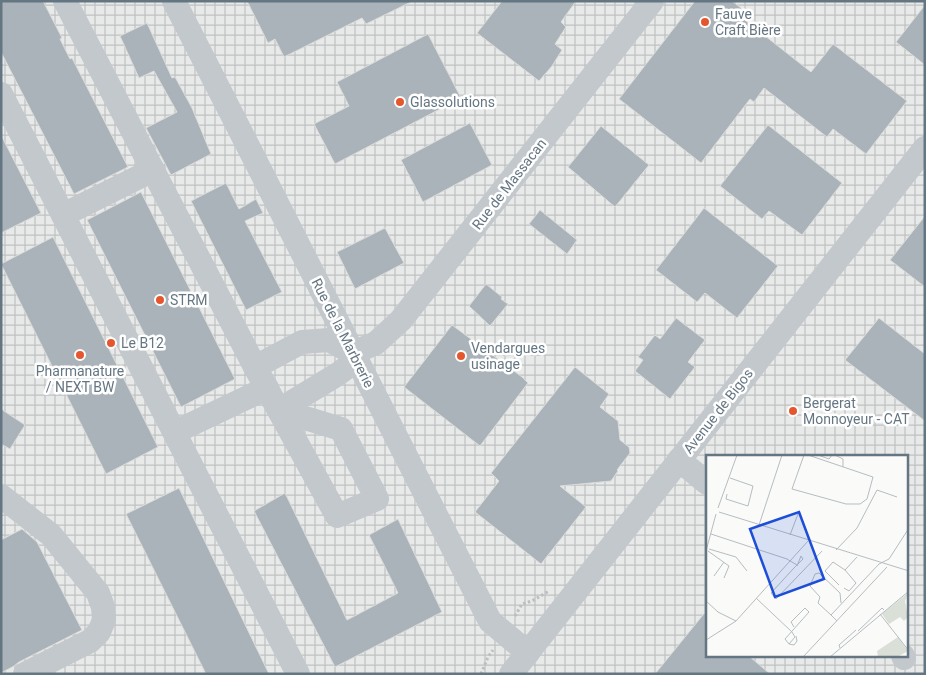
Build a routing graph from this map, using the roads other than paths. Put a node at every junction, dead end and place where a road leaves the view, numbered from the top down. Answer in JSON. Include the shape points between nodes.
{"nodes":[{"id":1,"x":65,"y":1,"type":"edge"},
{"id":2,"x":174,"y":1,"type":"edge"},
{"id":3,"x":652,"y":1,"type":"edge"},
{"id":4,"x":1,"y":94,"type":"edge"},
{"id":5,"x":925,"y":148,"type":"edge"},
{"id":6,"x":153,"y":170,"type":"junction"},
{"id":7,"x":63,"y":215,"type":"junction"},
{"id":8,"x":353,"y":352,"type":"junction"},
{"id":9,"x":255,"y":367,"type":"junction"},
{"id":10,"x":267,"y":388,"type":"junction"},
{"id":11,"x":279,"y":410,"type":"junction"},
{"id":12,"x":174,"y":432,"type":"junction"},
{"id":13,"x":679,"y":460,"type":"junction"},
{"id":14,"x":706,"y":482,"type":"edge"},
{"id":15,"x":1,"y":496,"type":"edge"},
{"id":16,"x":528,"y":653,"type":"junction"},
{"id":17,"x":25,"y":674,"type":"edge"},
{"id":18,"x":298,"y":674,"type":"edge"},
{"id":19,"x":511,"y":674,"type":"edge"}],
"edges":[{"from":1,"to":6,"type":"street"},
{"from":2,"to":8,"type":"street","name":"Rue de la Marbrerie"},
{"from":3,"to":8,"type":"street","name":"Rue de Massacan","via":[[401,320],[376,343]]},
{"from":4,"to":7,"type":"street"},
{"from":5,"to":13,"type":"street","name":"Avenue de Bigos"},
{"from":6,"to":7,"type":"street"},
{"from":6,"to":9,"type":"street"},
{"from":7,"to":12,"type":"street"},
{"from":8,"to":9,"type":"street","via":[[329,340],[302,342]]},
{"from":8,"to":11,"type":"street","via":[[350,365]]},
{"from":8,"to":16,"type":"street","name":"Rue de la Marbrerie","via":[[490,621]]},
{"from":9,"to":10,"type":"street"},
{"from":10,"to":11,"type":"street"},
{"from":10,"to":12,"type":"street"},
{"from":11,"to":11,"type":"street","via":[[337,516],[377,499],[341,429]]},
{"from":12,"to":18,"type":"street"},
{"from":13,"to":14,"type":"street"},
{"from":13,"to":16,"type":"street","name":"Avenue de Bigos"},
{"from":15,"to":17,"type":"street","via":[[51,535],[98,593],[103,607],[104,620],[90,641]]},
{"from":16,"to":19,"type":"street","name":"Avenue de Bigos"}]}
